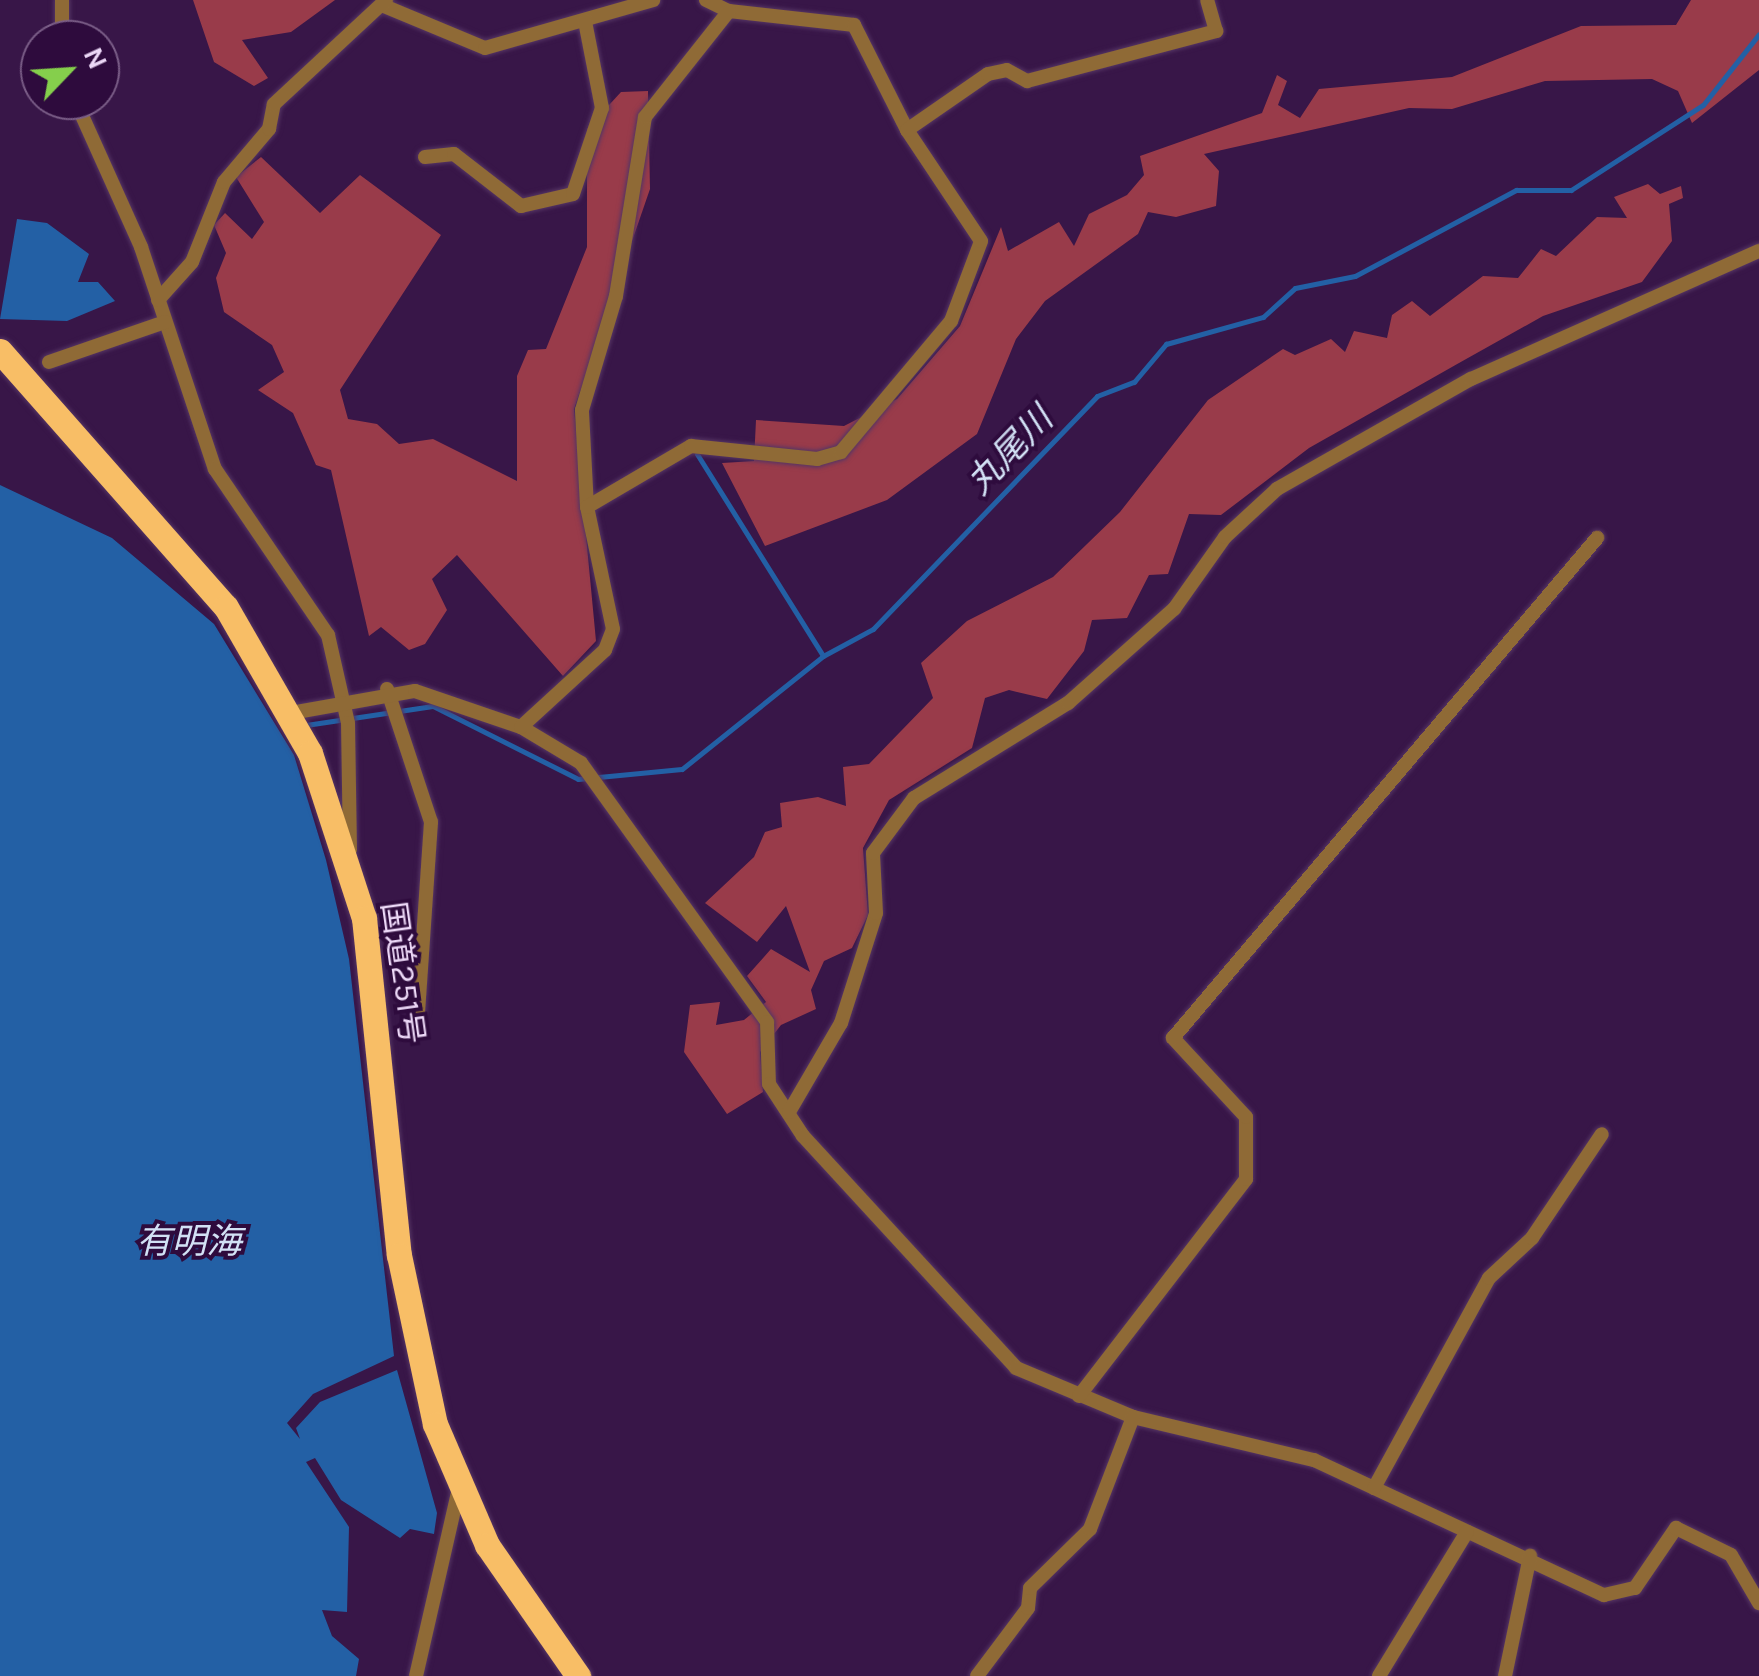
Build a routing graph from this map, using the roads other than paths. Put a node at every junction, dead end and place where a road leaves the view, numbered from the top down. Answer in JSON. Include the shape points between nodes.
{"nodes":[{"id":1,"x":652,"y":0,"type":"edge"},
{"id":2,"x":706,"y":0,"type":"edge"},
{"id":3,"x":1207,"y":0,"type":"edge"},
{"id":4,"x":385,"y":3,"type":"edge"},
{"id":5,"x":729,"y":11,"type":"junction"},
{"id":6,"x":585,"y":22,"type":"junction"},
{"id":7,"x":84,"y":120,"type":"edge"},
{"id":8,"x":908,"y":130,"type":"junction"},
{"id":9,"x":425,"y":157,"type":"dead end"},
{"id":10,"x":1759,"y":251,"type":"edge"},
{"id":11,"x":158,"y":300,"type":"junction"},
{"id":12,"x":165,"y":322,"type":"junction"},
{"id":13,"x":7,"y":358,"type":"edge"},
{"id":14,"x":48,"y":362,"type":"dead end"},
{"id":15,"x":587,"y":507,"type":"junction"},
{"id":16,"x":1597,"y":538,"type":"dead end"},
{"id":17,"x":391,"y":699,"type":"junction"},
{"id":18,"x":344,"y":701,"type":"junction"},
{"id":19,"x":296,"y":722,"type":"junction"},
{"id":20,"x":521,"y":727,"type":"junction"},
{"id":21,"x":349,"y":859,"type":"junction"},
{"id":22,"x":418,"y":1012,"type":"dead end"},
{"id":23,"x":789,"y":1112,"type":"junction"},
{"id":24,"x":1602,"y":1134,"type":"dead end"},
{"id":25,"x":1079,"y":1396,"type":"junction"},
{"id":26,"x":1133,"y":1417,"type":"junction"},
{"id":27,"x":459,"y":1488,"type":"junction"},
{"id":28,"x":1374,"y":1488,"type":"junction"},
{"id":29,"x":1467,"y":1532,"type":"junction"},
{"id":30,"x":1530,"y":1556,"type":"junction"},
{"id":31,"x":1759,"y":1603,"type":"edge"},
{"id":32,"x":416,"y":1676,"type":"edge"},
{"id":33,"x":578,"y":1676,"type":"edge"},
{"id":34,"x":978,"y":1676,"type":"edge"},
{"id":35,"x":1380,"y":1676,"type":"edge"},
{"id":36,"x":1505,"y":1676,"type":"edge"}],
"edges":[{"from":1,"to":6,"type":"street"},
{"from":2,"to":5,"type":"street"},
{"from":3,"to":8,"type":"street","via":[[1216,31],[1028,81],[1007,70],[988,74]]},
{"from":4,"to":6,"type":"street","via":[[486,48]]},
{"from":4,"to":11,"type":"street","via":[[274,104],[248,163],[224,182],[192,262]]},
{"from":5,"to":8,"type":"street","via":[[854,25]]},
{"from":5,"to":15,"type":"street","via":[[645,117],[616,296],[582,410]]},
{"from":6,"to":9,"type":"street","via":[[602,108],[573,194],[521,206],[454,154]]},
{"from":7,"to":11,"type":"street"},
{"from":8,"to":15,"type":"street","via":[[973,225],[981,253],[951,320],[880,414],[841,452],[816,459],[691,446]]},
{"from":10,"to":23,"type":"street","via":[[1471,379],[1277,489],[1225,538],[1174,609],[1068,703],[914,798],[873,852],[876,913],[841,1023]]},
{"from":11,"to":12,"type":"street"},
{"from":12,"to":14,"type":"street"},
{"from":12,"to":18,"type":"street","via":[[215,469],[328,635]]},
{"from":13,"to":19,"type":"highway","name":"国道251号","via":[[180,548]]},
{"from":15,"to":20,"type":"street","via":[[613,629],[605,650]]},
{"from":16,"to":25,"type":"street","via":[[1173,1038],[1246,1117],[1246,1180]]},
{"from":17,"to":18,"type":"street"},
{"from":17,"to":20,"type":"street"},
{"from":17,"to":22,"type":"street","via":[[431,822]]},
{"from":18,"to":19,"type":"street"},
{"from":18,"to":21,"type":"street"},
{"from":19,"to":21,"type":"highway","name":"国道251号"},
{"from":20,"to":23,"type":"street","via":[[593,775],[630,843],[728,957],[767,1022],[768,1084]]},
{"from":21,"to":27,"type":"highway","name":"国道251号","via":[[373,974],[413,1340]]},
{"from":23,"to":25,"type":"street","via":[[985,1340],[1016,1368]]},
{"from":24,"to":28,"type":"street","via":[[1532,1238],[1489,1278]]},
{"from":25,"to":26,"type":"street"},
{"from":26,"to":28,"type":"street","via":[[1262,1441]]},
{"from":26,"to":34,"type":"street","via":[[1090,1530],[1030,1588],[1028,1608]]},
{"from":27,"to":32,"type":"street"},
{"from":27,"to":33,"type":"highway","name":"国道251号","via":[[511,1586]]},
{"from":28,"to":29,"type":"street"},
{"from":29,"to":30,"type":"street"},
{"from":29,"to":35,"type":"street"},
{"from":30,"to":31,"type":"street","via":[[1618,1598],[1676,1528],[1731,1555]]},
{"from":30,"to":36,"type":"street"}]}
